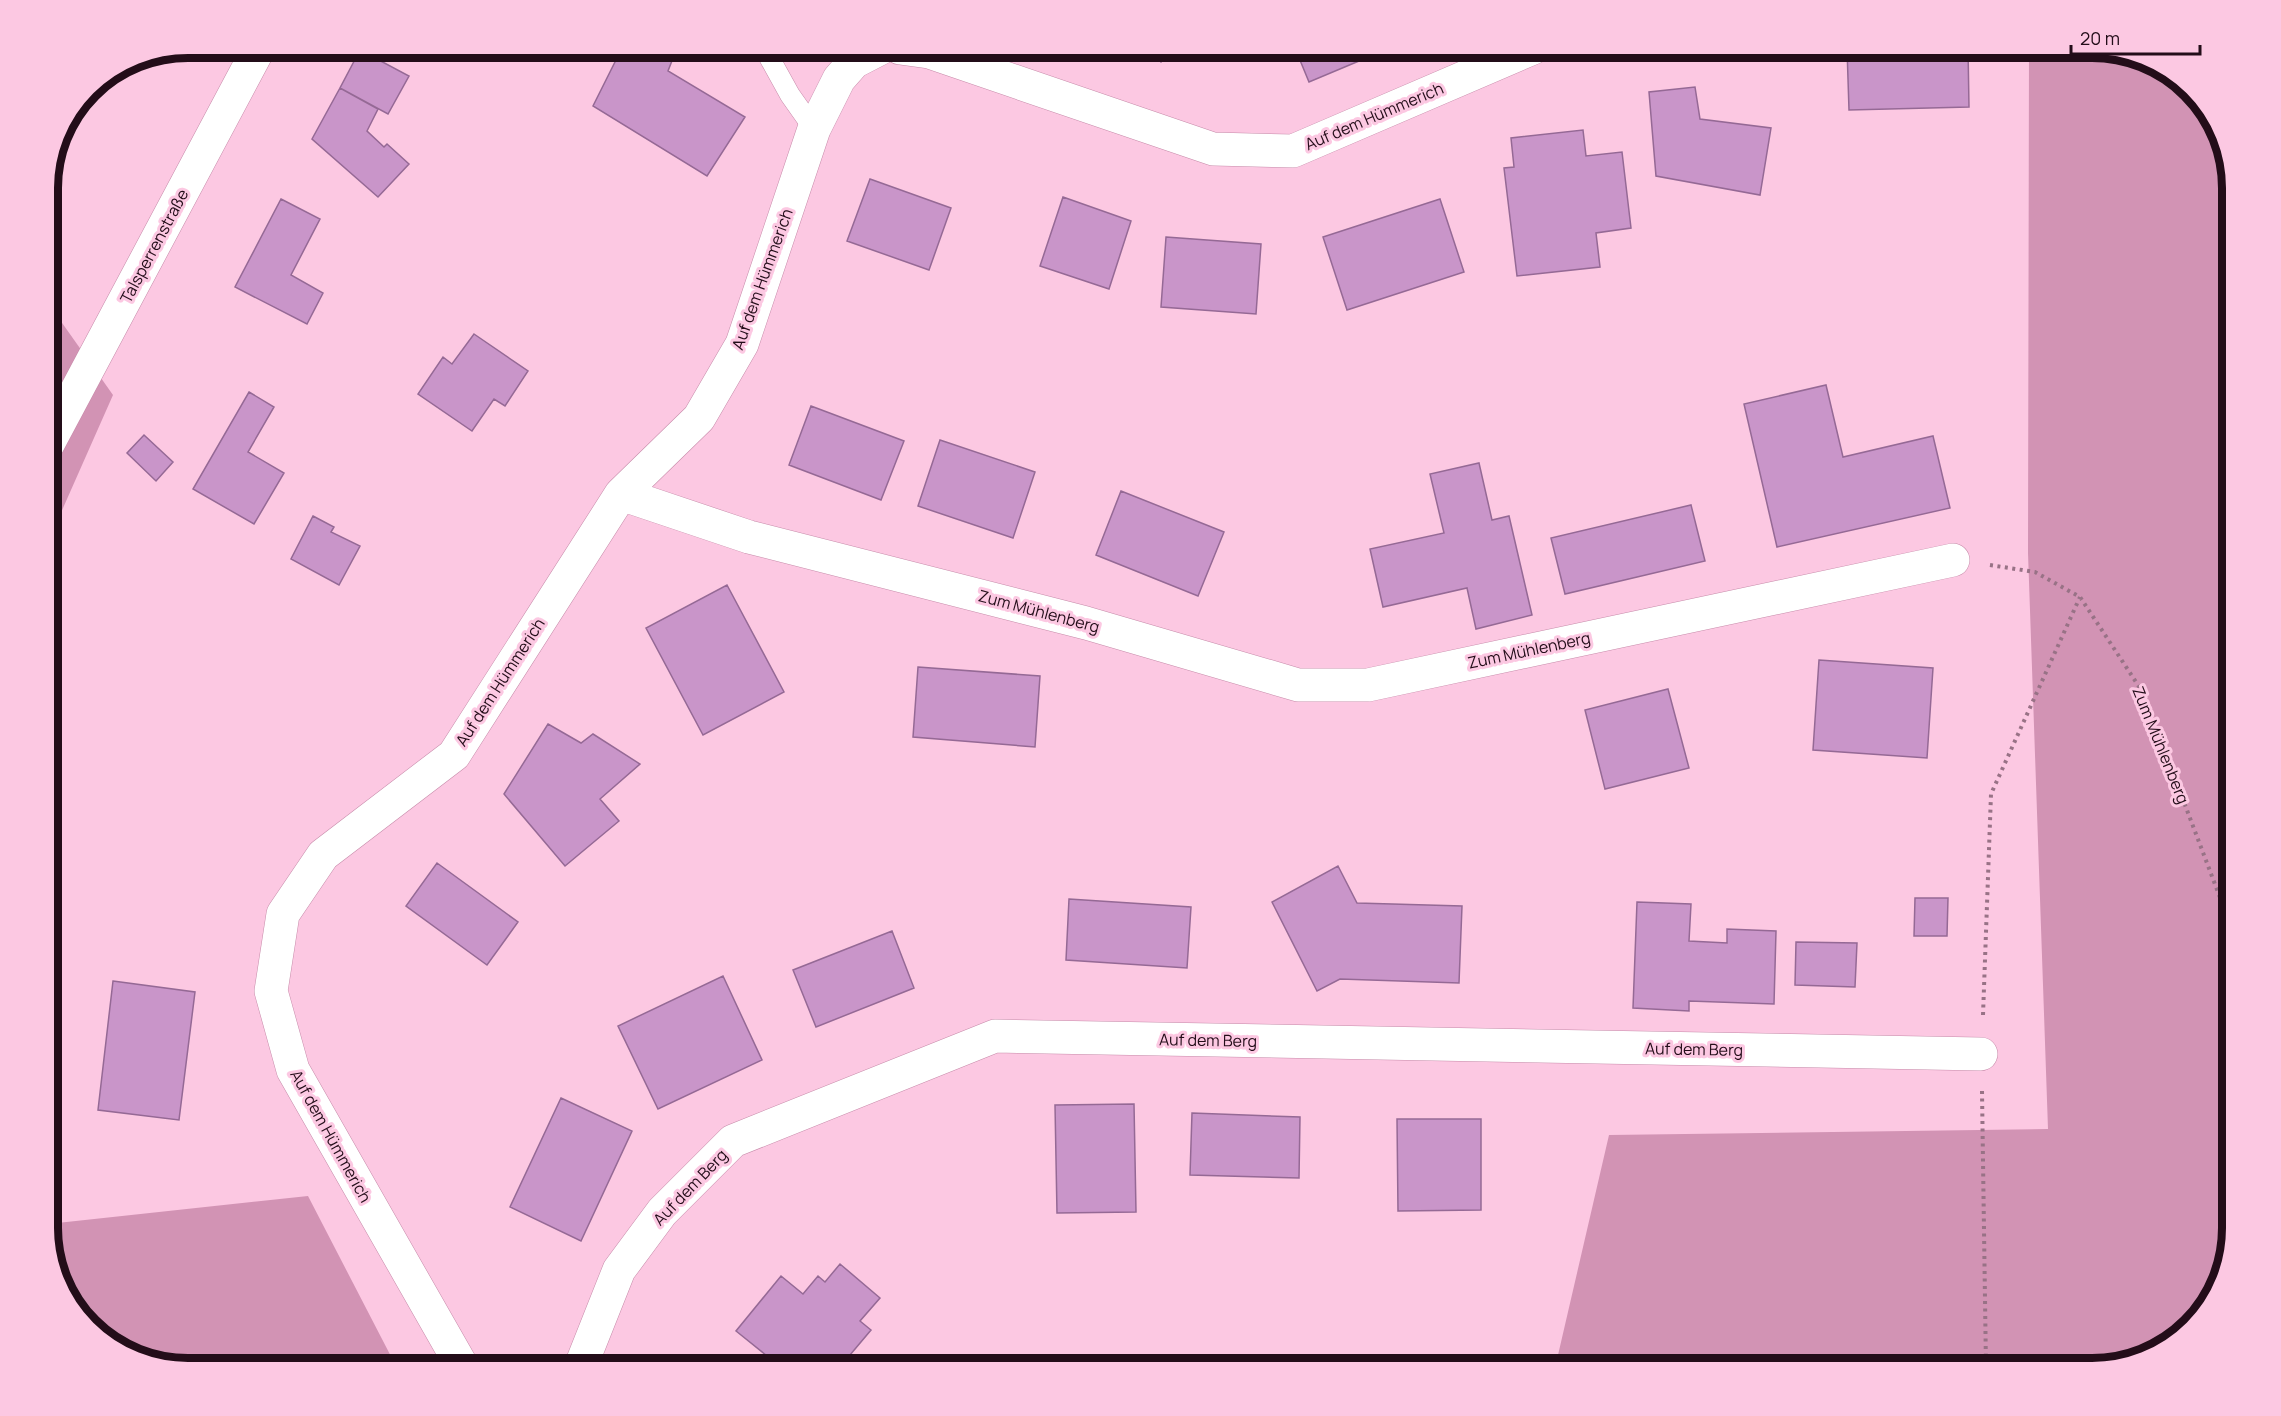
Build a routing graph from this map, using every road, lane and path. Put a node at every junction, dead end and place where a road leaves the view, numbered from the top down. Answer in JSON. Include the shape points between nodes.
{"nodes":[{"id":1,"x":254,"y":58,"type":"edge"},
{"id":2,"x":770,"y":58,"type":"edge"},
{"id":3,"x":862,"y":58,"type":"edge"},
{"id":4,"x":947,"y":58,"type":"edge"},
{"id":5,"x":1510,"y":58,"type":"edge"},
{"id":6,"x":814,"y":129,"type":"junction"},
{"id":7,"x":59,"y":423,"type":"edge"},
{"id":8,"x":621,"y":494,"type":"junction"},
{"id":9,"x":1953,"y":560,"type":"joint"},
{"id":10,"x":2080,"y":597,"type":"junction"},
{"id":11,"x":2222,"y":903,"type":"edge"},
{"id":12,"x":1981,"y":1054,"type":"junction"},
{"id":13,"x":457,"y":1358,"type":"edge"},
{"id":14,"x":584,"y":1358,"type":"edge"},
{"id":15,"x":1986,"y":1358,"type":"edge"}],
"edges":[{"from":1,"to":7,"type":"street","name":"Talsperrenstraße"},
{"from":2,"to":6,"type":"lane"},
{"from":3,"to":6,"type":"street","name":"Auf dem Hümmerich","via":[[839,80]]},
{"from":4,"to":5,"type":"street","name":"Auf dem Hümmerich","via":[[1214,149],[1293,151]]},
{"from":6,"to":8,"type":"street","name":"Auf dem Hümmerich","via":[[742,344],[699,418]]},
{"from":8,"to":9,"type":"street","name":"Zum Mühlenberg","via":[[749,537],[1086,623],[1298,685],[1368,685]]},
{"from":8,"to":13,"type":"street","name":"Auf dem Hümmerich","via":[[454,755],[323,855],[283,915],[271,992],[293,1070]]},
{"from":9,"to":10,"type":"path","name":"Zum Mühlenberg","via":[[2035,572]]},
{"from":10,"to":11,"type":"path","name":"Zum Mühlenberg","via":[[2142,691]]},
{"from":10,"to":12,"type":"path","via":[[1991,794]]},
{"from":12,"to":14,"type":"street","name":"Auf dem Berg","via":[[995,1036],[733,1142],[662,1212],[619,1270]]},
{"from":12,"to":15,"type":"path"}]}
